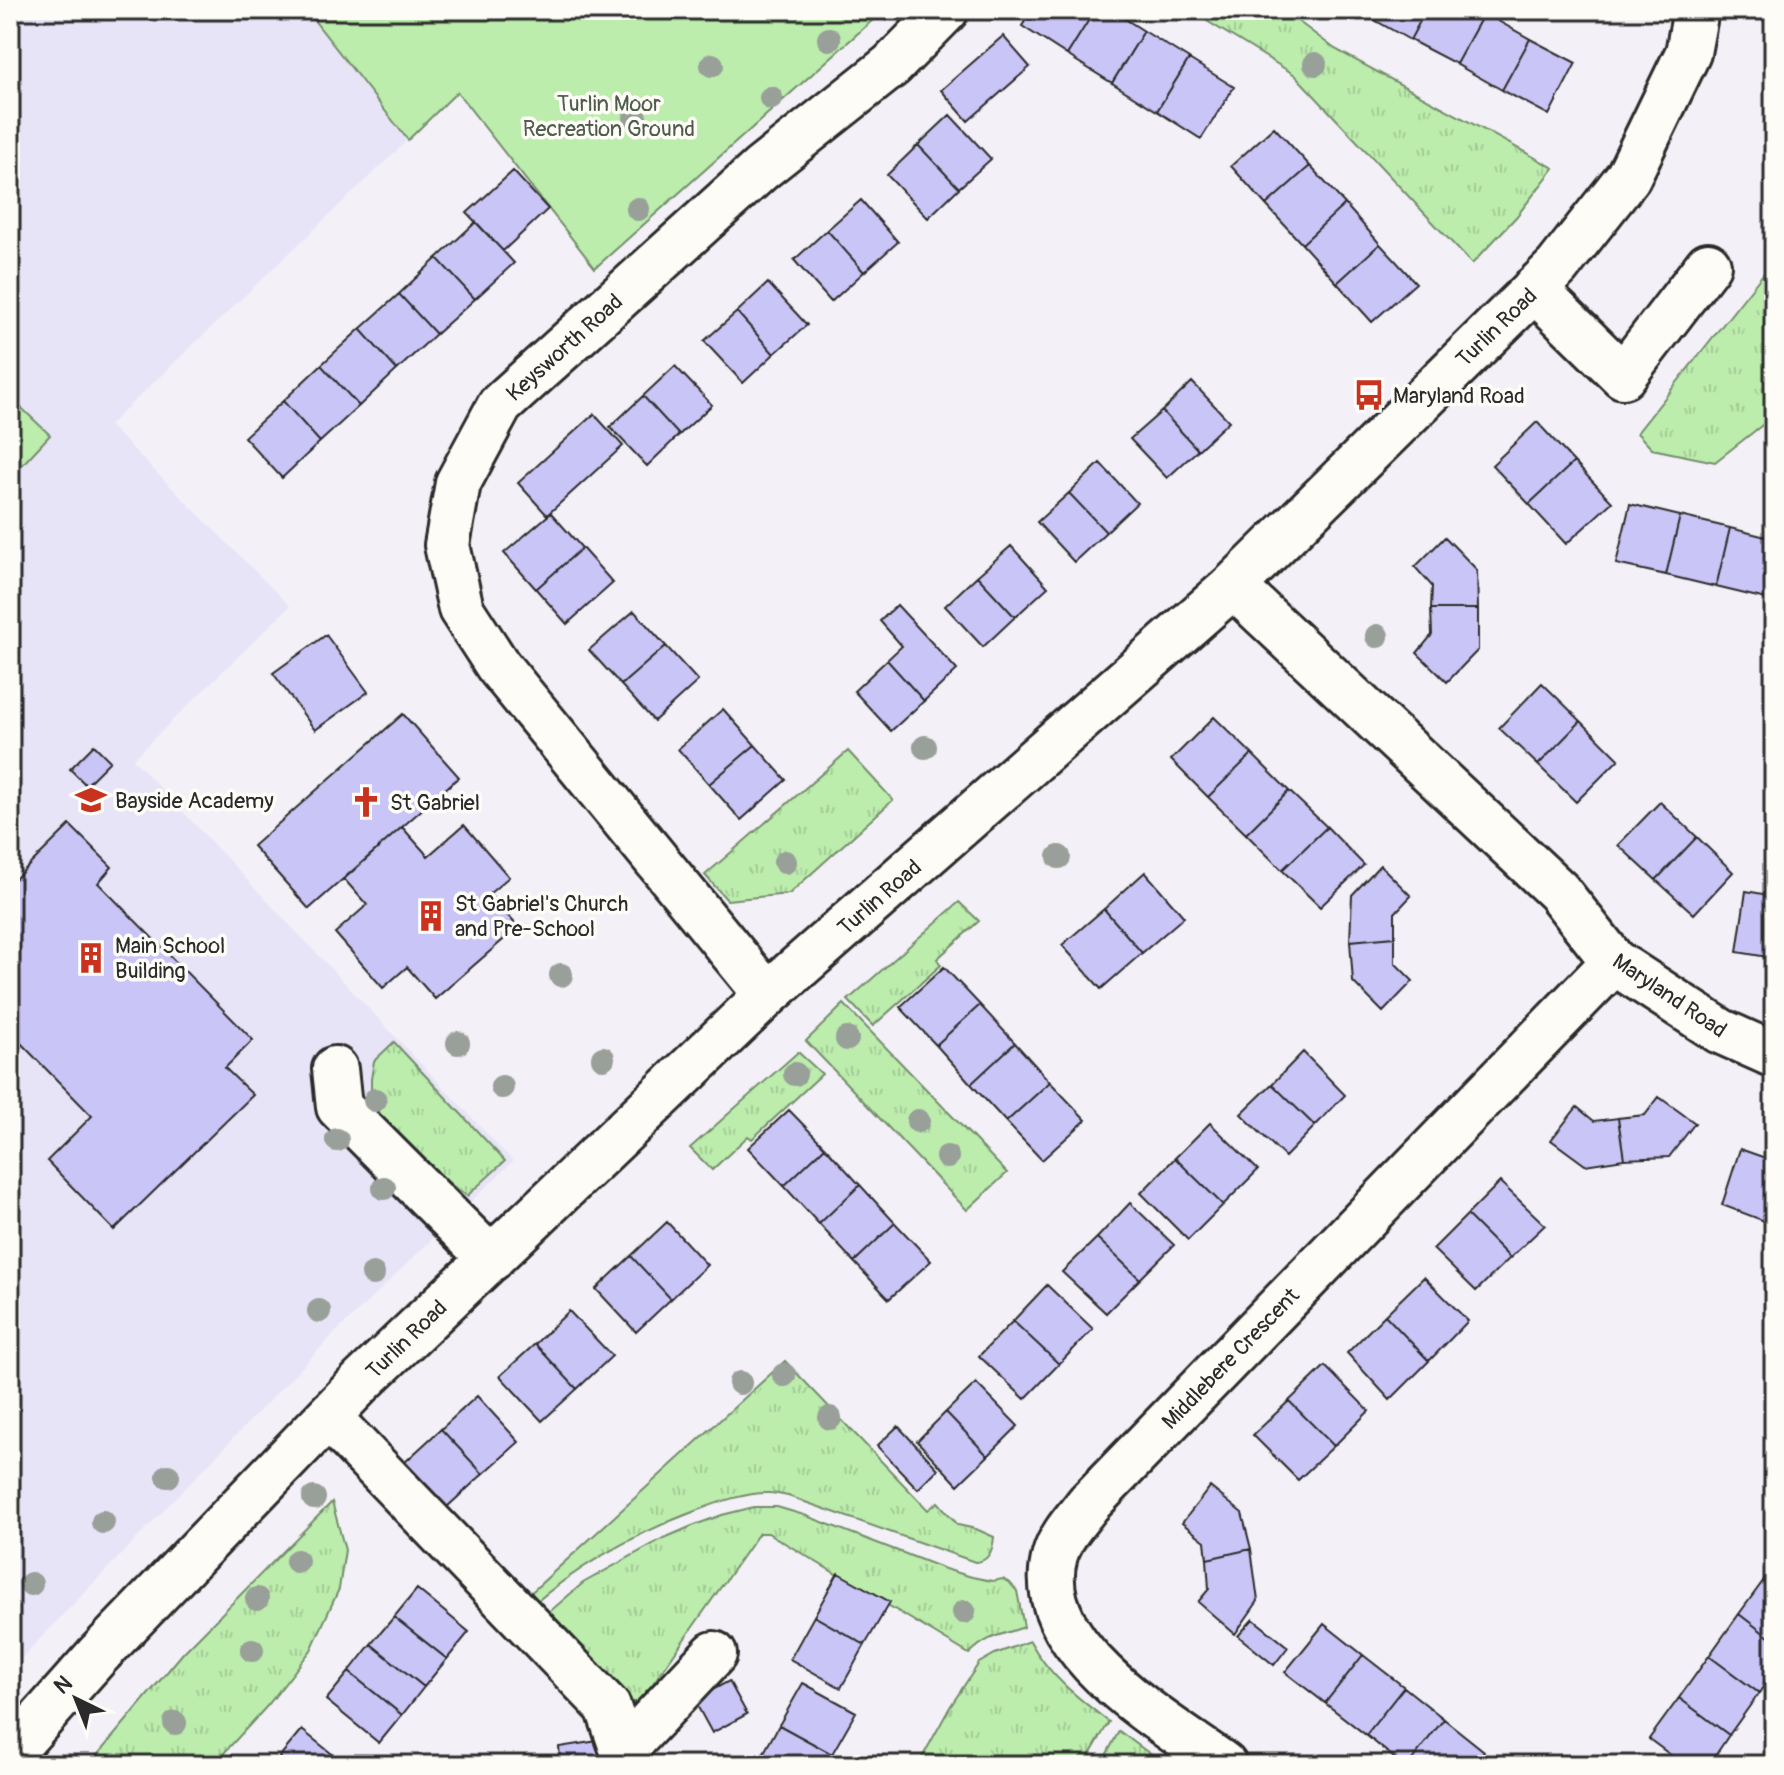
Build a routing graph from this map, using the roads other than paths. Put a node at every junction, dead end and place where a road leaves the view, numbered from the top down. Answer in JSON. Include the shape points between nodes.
{"nodes":[{"id":1,"x":946,"y":10,"type":"edge"},
{"id":2,"x":1696,"y":10,"type":"edge"},
{"id":3,"x":1708,"y":265,"type":"dead end"},
{"id":4,"x":1534,"y":289,"type":"junction"},
{"id":5,"x":1233,"y":586,"type":"junction"},
{"id":6,"x":1614,"y":962,"type":"junction"},
{"id":7,"x":767,"y":995,"type":"junction"},
{"id":8,"x":1774,"y":1055,"type":"edge"},
{"id":9,"x":335,"y":1069,"type":"dead end"},
{"id":10,"x":491,"y":1259,"type":"junction"},
{"id":11,"x":328,"y":1417,"type":"junction"},
{"id":12,"x":714,"y":1654,"type":"dead end"},
{"id":13,"x":26,"y":1755,"type":"edge"},
{"id":14,"x":623,"y":1758,"type":"edge"},
{"id":15,"x":1224,"y":1765,"type":"edge"}],
"edges":[{"from":1,"to":7,"type":"street","name":"Keysworth Road","via":[[892,65],[761,169],[500,405],[458,483],[447,545],[461,609],[498,666]]},
{"from":2,"to":4,"type":"street","name":"Turlin Road","via":[[1688,53],[1628,177]]},
{"from":3,"to":4,"type":"street","via":[[1623,376]]},
{"from":4,"to":5,"type":"street","name":"Turlin Road"},
{"from":5,"to":6,"type":"street","name":"Maryland Road","via":[[1558,891]]},
{"from":5,"to":7,"type":"street","name":"Turlin Road"},
{"from":6,"to":8,"type":"street","name":"Maryland Road","via":[[1720,1031]]},
{"from":6,"to":15,"type":"street","name":"Middlebere Crescent","via":[[1088,1504],[1061,1542],[1051,1577],[1053,1597],[1074,1642],[1133,1700]]},
{"from":7,"to":10,"type":"street","name":"Turlin Road"},
{"from":9,"to":10,"type":"street","via":[[339,1107]]},
{"from":10,"to":11,"type":"street","name":"Turlin Road"},
{"from":11,"to":13,"type":"street","name":"Turlin Road","via":[[97,1656]]},
{"from":11,"to":14,"type":"street","via":[[608,1707]]},
{"from":12,"to":14,"type":"street"}]}
